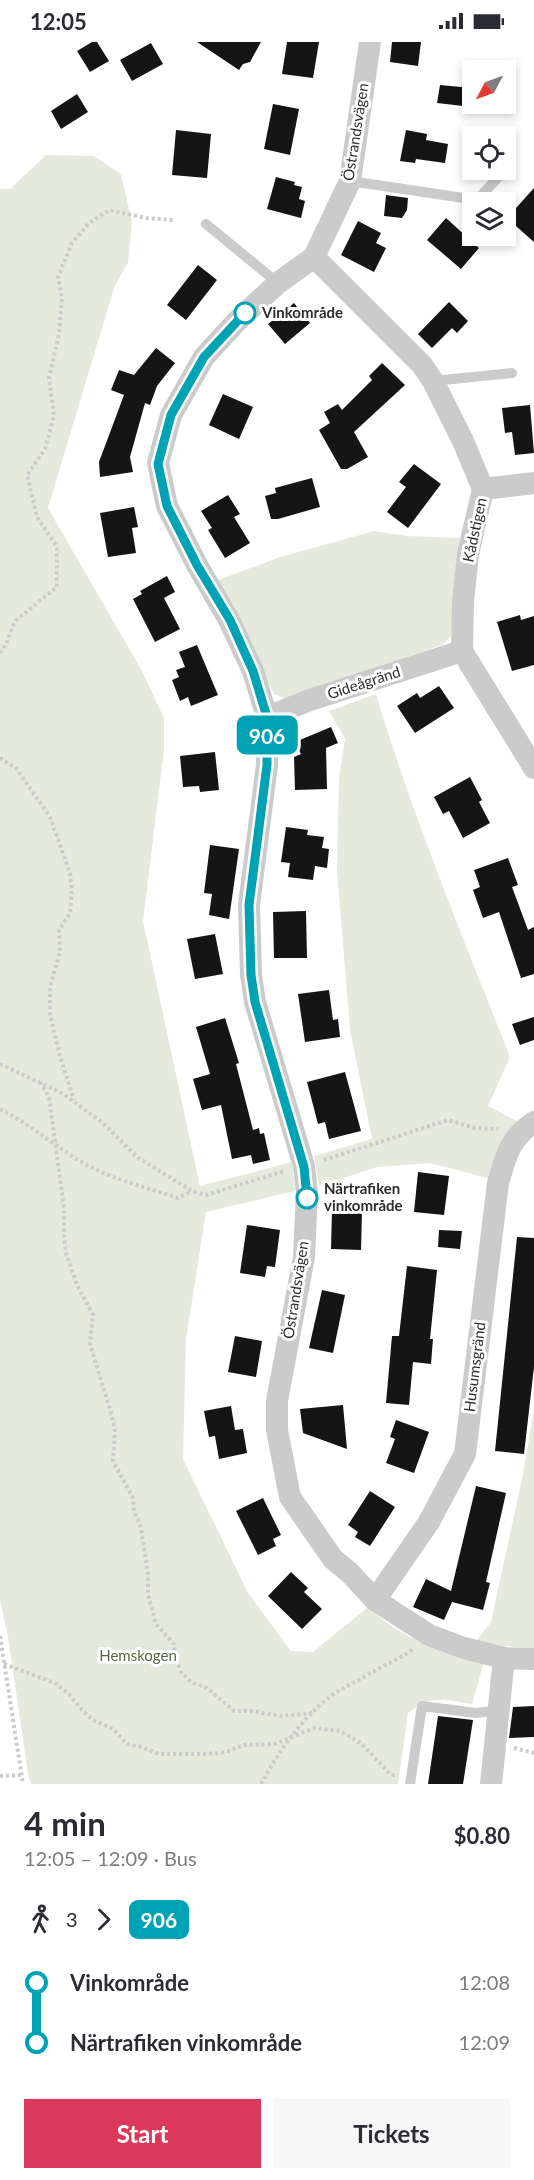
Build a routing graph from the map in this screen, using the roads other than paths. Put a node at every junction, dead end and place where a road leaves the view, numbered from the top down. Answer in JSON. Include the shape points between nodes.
{"nodes":[{"id":1,"x":370,"y":42,"type":"edge"},
{"id":2,"x":495,"y":180,"type":"edge"},
{"id":3,"x":350,"y":181,"type":"junction"},
{"id":4,"x":206,"y":224,"type":"dead end"},
{"id":5,"x":314,"y":257,"type":"junction"},
{"id":6,"x":278,"y":283,"type":"junction"},
{"id":7,"x":512,"y":373,"type":"dead end"},
{"id":8,"x":433,"y":381,"type":"junction"},
{"id":9,"x":534,"y":483,"type":"edge"},
{"id":10,"x":483,"y":489,"type":"junction"},
{"id":11,"x":462,"y":651,"type":"junction"},
{"id":12,"x":267,"y":717,"type":"junction"},
{"id":13,"x":534,"y":768,"type":"edge"},
{"id":14,"x":528,"y":1126,"type":"edge"},
{"id":15,"x":375,"y":1600,"type":"junction"},
{"id":16,"x":504,"y":1658,"type":"junction"},
{"id":17,"x":534,"y":1659,"type":"edge"},
{"id":18,"x":499,"y":1710,"type":"junction"},
{"id":19,"x":410,"y":1780,"type":"edge"},
{"id":20,"x":491,"y":1784,"type":"edge"}],
"edges":[{"from":1,"to":3,"type":"street","name":"Östrandsvägen"},
{"from":2,"to":3,"type":"lane","via":[[477,200]]},
{"from":3,"to":5,"type":"street","name":"Östrandsvägen"},
{"from":4,"to":6,"type":"lane"},
{"from":5,"to":6,"type":"street","name":"Östrandsvägen"},
{"from":5,"to":8,"type":"street","name":"Kådstigen","via":[[422,365]]},
{"from":6,"to":12,"type":"street","name":"Östrandsvägen","via":[[204,357],[171,415],[158,464],[167,506],[230,620],[253,671]]},
{"from":7,"to":8,"type":"lane"},
{"from":8,"to":10,"type":"street","name":"Kådstigen"},
{"from":9,"to":10,"type":"street"},
{"from":10,"to":11,"type":"street","name":"Kådstigen","via":[[468,554]]},
{"from":11,"to":12,"type":"street","name":"Gideågränd"},
{"from":11,"to":13,"type":"street"},
{"from":12,"to":15,"type":"street","name":"Östrandsvägen","via":[[267,765],[249,905],[251,975],[255,1002],[304,1167],[307,1192],[304,1257],[277,1401],[279,1439],[291,1497],[333,1559]]},
{"from":14,"to":15,"type":"street","name":"Husumsgränd","via":[[509,1147],[498,1183],[465,1454],[429,1522]]},
{"from":15,"to":16,"type":"street","name":"Östrandsvägen","via":[[429,1635]]},
{"from":16,"to":17,"type":"street","name":"Östrandsvägen"},
{"from":16,"to":18,"type":"street"},
{"from":18,"to":19,"type":"lane","via":[[476,1713],[422,1706]]},
{"from":18,"to":20,"type":"street"}]}
